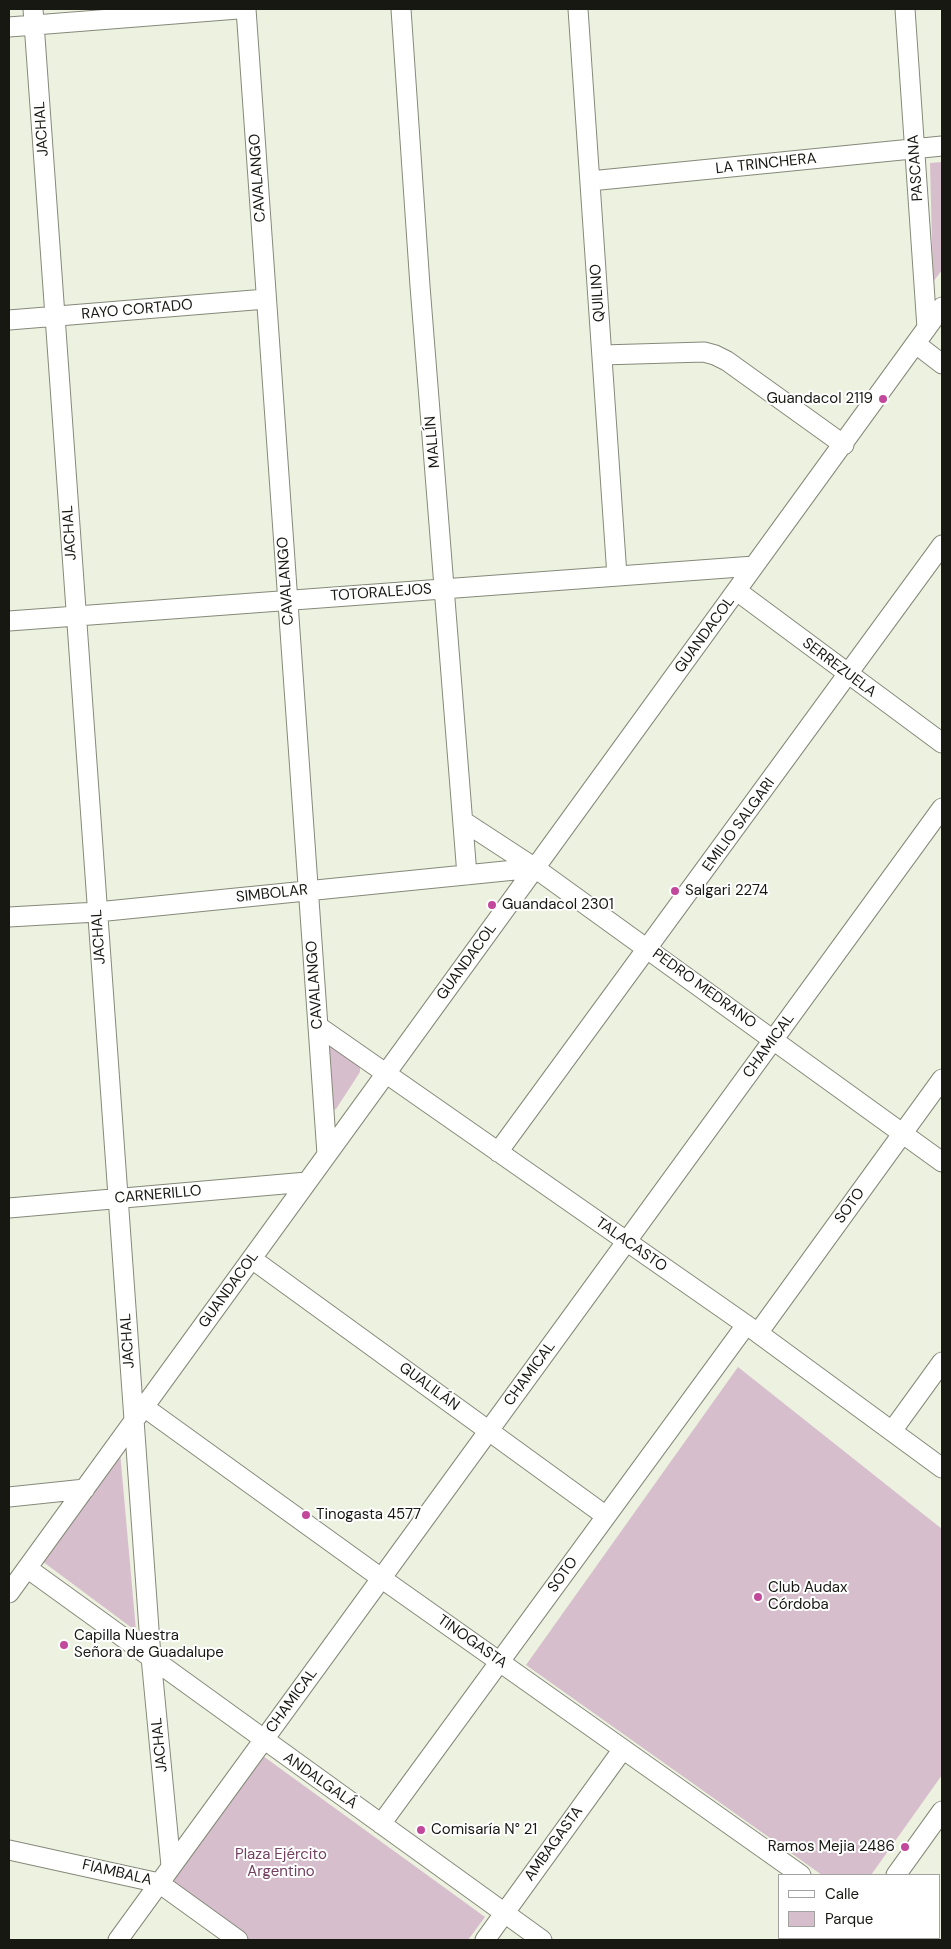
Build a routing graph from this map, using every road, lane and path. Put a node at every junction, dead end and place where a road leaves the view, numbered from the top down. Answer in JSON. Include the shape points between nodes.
{"nodes":[{"id":1,"x":238,"y":9,"type":"edge"},
{"id":2,"x":246,"y":9,"type":"edge"},
{"id":3,"x":401,"y":9,"type":"edge"},
{"id":4,"x":578,"y":9,"type":"edge"},
{"id":5,"x":905,"y":9,"type":"edge"},
{"id":6,"x":34,"y":17,"type":"edge"},
{"id":7,"x":9,"y":27,"type":"edge"},
{"id":8,"x":942,"y":146,"type":"edge"},
{"id":9,"x":915,"y":149,"type":"junction"},
{"id":10,"x":590,"y":181,"type":"junction"},
{"id":11,"x":266,"y":300,"type":"junction"},
{"id":12,"x":942,"y":307,"type":"edge"},
{"id":13,"x":55,"y":317,"type":"junction"},
{"id":14,"x":9,"y":320,"type":"edge"},
{"id":15,"x":927,"y":328,"type":"junction"},
{"id":16,"x":916,"y":344,"type":"junction"},
{"id":17,"x":602,"y":355,"type":"junction"},
{"id":18,"x":942,"y":364,"type":"edge"},
{"id":19,"x":844,"y":445,"type":"junction"},
{"id":20,"x":942,"y":545,"type":"edge"},
{"id":21,"x":754,"y":566,"type":"junction"},
{"id":22,"x":617,"y":576,"type":"junction"},
{"id":23,"x":444,"y":589,"type":"junction"},
{"id":24,"x":737,"y":591,"type":"junction"},
{"id":25,"x":288,"y":600,"type":"junction"},
{"id":26,"x":76,"y":616,"type":"junction"},
{"id":27,"x":9,"y":621,"type":"edge"},
{"id":28,"x":848,"y":674,"type":"junction"},
{"id":29,"x":942,"y":743,"type":"edge"},
{"id":30,"x":942,"y":808,"type":"edge"},
{"id":31,"x":463,"y":821,"type":"junction"},
{"id":32,"x":536,"y":868,"type":"junction"},
{"id":33,"x":467,"y":875,"type":"junction"},
{"id":34,"x":308,"y":891,"type":"junction"},
{"id":35,"x":97,"y":912,"type":"junction"},
{"id":36,"x":9,"y":917,"type":"edge"},
{"id":37,"x":648,"y":949,"type":"junction"},
{"id":38,"x":318,"y":1026,"type":"junction"},
{"id":39,"x":773,"y":1040,"type":"junction"},
{"id":40,"x":386,"y":1074,"type":"junction"},
{"id":41,"x":942,"y":1079,"type":"edge"},
{"id":42,"x":903,"y":1134,"type":"junction"},
{"id":43,"x":498,"y":1152,"type":"junction"},
{"id":44,"x":327,"y":1154,"type":"junction"},
{"id":45,"x":942,"y":1162,"type":"edge"},
{"id":46,"x":308,"y":1182,"type":"junction"},
{"id":47,"x":118,"y":1198,"type":"junction"},
{"id":48,"x":9,"y":1208,"type":"edge"},
{"id":49,"x":627,"y":1242,"type":"junction"},
{"id":50,"x":252,"y":1259,"type":"junction"},
{"id":51,"x":752,"y":1329,"type":"junction"},
{"id":52,"x":942,"y":1362,"type":"edge"},
{"id":53,"x":139,"y":1414,"type":"junction"},
{"id":54,"x":489,"y":1430,"type":"junction"},
{"id":55,"x":892,"y":1431,"type":"junction"},
{"id":56,"x":942,"y":1468,"type":"edge"},
{"id":57,"x":85,"y":1489,"type":"junction"},
{"id":58,"x":9,"y":1496,"type":"edge"},
{"id":59,"x":606,"y":1516,"type":"junction"},
{"id":60,"x":27,"y":1568,"type":"junction"},
{"id":61,"x":381,"y":1578,"type":"junction"},
{"id":62,"x":9,"y":1593,"type":"edge"},
{"id":63,"x":151,"y":1657,"type":"junction"},
{"id":64,"x":500,"y":1661,"type":"junction"},
{"id":65,"x":263,"y":1740,"type":"junction"},
{"id":66,"x":623,"y":1749,"type":"junction"},
{"id":67,"x":942,"y":1811,"type":"edge"},
{"id":68,"x":382,"y":1824,"type":"junction"},
{"id":69,"x":9,"y":1850,"type":"edge"},
{"id":70,"x":172,"y":1866,"type":"junction"},
{"id":71,"x":800,"y":1874,"type":"edge"},
{"id":72,"x":897,"y":1874,"type":"edge"},
{"id":73,"x":160,"y":1883,"type":"junction"},
{"id":74,"x":504,"y":1913,"type":"junction"},
{"id":75,"x":118,"y":1940,"type":"edge"},
{"id":76,"x":238,"y":1940,"type":"edge"},
{"id":77,"x":485,"y":1940,"type":"edge"},
{"id":78,"x":542,"y":1940,"type":"edge"}],
"edges":[{"from":1,"to":6,"type":"street"},
{"from":2,"to":11,"type":"street","name":"CAVALANGO"},
{"from":3,"to":23,"type":"street","name":"MALLÍN"},
{"from":4,"to":10,"type":"street","name":"QUILINO"},
{"from":5,"to":9,"type":"street","name":"PASCANA"},
{"from":6,"to":7,"type":"street"},
{"from":6,"to":13,"type":"street","name":"JACHAL"},
{"from":8,"to":9,"type":"street","name":"LA TRINCHERA"},
{"from":9,"to":10,"type":"street","name":"LA TRINCHERA"},
{"from":9,"to":15,"type":"street","name":"PASCANA"},
{"from":10,"to":17,"type":"street","name":"QUILINO"},
{"from":11,"to":13,"type":"street","name":"RAYO CORTADO"},
{"from":11,"to":25,"type":"street","name":"CAVALANGO"},
{"from":12,"to":15,"type":"street","name":"GUANDACOL"},
{"from":13,"to":14,"type":"street","name":"RAYO CORTADO"},
{"from":13,"to":26,"type":"street","name":"JACHAL"},
{"from":15,"to":16,"type":"street","name":"GUANDACOL"},
{"from":16,"to":18,"type":"street"},
{"from":16,"to":19,"type":"street","name":"GUANDACOL"},
{"from":17,"to":19,"type":"street","via":[[704,352],[715,355],[727,360]]},
{"from":17,"to":22,"type":"street","name":"QUILINO"},
{"from":19,"to":21,"type":"street","name":"GUANDACOL"},
{"from":20,"to":28,"type":"street","name":"EMILIO SALGARI"},
{"from":21,"to":22,"type":"street","name":"TOTORALEJOS"},
{"from":21,"to":24,"type":"street","name":"GUANDACOL"},
{"from":22,"to":23,"type":"street","name":"TOTORALEJOS"},
{"from":23,"to":25,"type":"street","name":"TOTORALEJOS"},
{"from":23,"to":31,"type":"street","name":"MALLÍN"},
{"from":24,"to":28,"type":"street","name":"SERREZUELA"},
{"from":24,"to":32,"type":"street","name":"GUANDACOL"},
{"from":25,"to":26,"type":"street","name":"TOTORALEJOS"},
{"from":25,"to":34,"type":"street","name":"CAVALANGO"},
{"from":26,"to":27,"type":"street","name":"TOTORALEJOS"},
{"from":26,"to":35,"type":"street","name":"JACHAL"},
{"from":28,"to":29,"type":"street","name":"SERREZUELA"},
{"from":28,"to":37,"type":"street","name":"EMILIO SALGARI"},
{"from":30,"to":39,"type":"street","name":"CHAMICAL"},
{"from":31,"to":32,"type":"street","name":"PEDRO MEDRANO"},
{"from":31,"to":33,"type":"street","name":"MALLÍN"},
{"from":32,"to":33,"type":"street","name":"SIMBOLAR"},
{"from":32,"to":37,"type":"street","name":"PEDRO MEDRANO"},
{"from":32,"to":40,"type":"street","name":"GUANDACOL"},
{"from":33,"to":34,"type":"street","name":"SIMBOLAR"},
{"from":34,"to":35,"type":"street","name":"SIMBOLAR"},
{"from":34,"to":38,"type":"street","name":"CAVALANGO"},
{"from":35,"to":36,"type":"street","name":"SIMBOLAR"},
{"from":35,"to":47,"type":"street","name":"JACHAL"},
{"from":37,"to":39,"type":"street","name":"PEDRO MEDRANO"},
{"from":37,"to":43,"type":"street","name":"EMILIO SALGARI"},
{"from":38,"to":40,"type":"street","name":"TALACASTO"},
{"from":38,"to":44,"type":"street","name":"CAVALANGO"},
{"from":39,"to":42,"type":"street","name":"PEDRO MEDRANO"},
{"from":39,"to":49,"type":"street","name":"CHAMICAL"},
{"from":40,"to":43,"type":"street","name":"TALACASTO"},
{"from":40,"to":44,"type":"street","name":"GUANDACOL"},
{"from":41,"to":42,"type":"street","name":"SOTO"},
{"from":42,"to":45,"type":"street","name":"PEDRO MEDRANO"},
{"from":42,"to":51,"type":"street","name":"SOTO"},
{"from":43,"to":49,"type":"street","name":"TALACASTO"},
{"from":44,"to":46,"type":"street","name":"GUANDACOL"},
{"from":46,"to":47,"type":"street","name":"CARNERILLO"},
{"from":46,"to":50,"type":"street","name":"GUANDACOL"},
{"from":47,"to":48,"type":"street","name":"CARNERILLO"},
{"from":47,"to":53,"type":"street","name":"JACHAL"},
{"from":49,"to":51,"type":"street","name":"TALACASTO"},
{"from":49,"to":54,"type":"street","name":"CHAMICAL"},
{"from":50,"to":53,"type":"street","name":"GUANDACOL"},
{"from":50,"to":54,"type":"street","name":"GUALILÁN"},
{"from":51,"to":55,"type":"street","name":"TALACASTO"},
{"from":51,"to":59,"type":"street","name":"SOTO"},
{"from":52,"to":55,"type":"street"},
{"from":53,"to":57,"type":"street","name":"GUANDACOL"},
{"from":53,"to":61,"type":"street","name":"TINOGASTA"},
{"from":53,"to":63,"type":"street","name":"JACHAL"},
{"from":54,"to":59,"type":"street","name":"GUALILÁN"},
{"from":54,"to":61,"type":"street","name":"CHAMICAL"},
{"from":55,"to":56,"type":"street","name":"TALACASTO"},
{"from":57,"to":58,"type":"street"},
{"from":57,"to":60,"type":"street","name":"GUANDACOL"},
{"from":59,"to":64,"type":"street","name":"SOTO"},
{"from":60,"to":62,"type":"street","name":"GUANDACOL"},
{"from":60,"to":63,"type":"street","name":"ANDALGALÁ"},
{"from":61,"to":64,"type":"street","name":"TINOGASTA"},
{"from":61,"to":65,"type":"street","name":"CHAMICAL"},
{"from":63,"to":65,"type":"street","name":"ANDALGALÁ"},
{"from":63,"to":70,"type":"street","name":"JACHAL"},
{"from":64,"to":66,"type":"street","name":"TINOGASTA"},
{"from":64,"to":68,"type":"street","name":"SOTO"},
{"from":65,"to":68,"type":"street","name":"ANDALGALÁ"},
{"from":65,"to":70,"type":"street","name":"CHAMICAL"},
{"from":66,"to":71,"type":"street","name":"TINOGASTA"},
{"from":66,"to":74,"type":"street","name":"AMBAGASTA"},
{"from":67,"to":72,"type":"street"},
{"from":68,"to":74,"type":"street","name":"ANDALGALÁ"},
{"from":69,"to":73,"type":"street","name":"FIAMBALA"},
{"from":70,"to":73,"type":"street","name":"CHAMICAL"},
{"from":73,"to":75,"type":"street","name":"CHAMICAL"},
{"from":73,"to":76,"type":"street","name":"FIAMBALA"},
{"from":74,"to":77,"type":"street","name":"AMBAGASTA"},
{"from":74,"to":78,"type":"street","name":"ANDALGALÁ"}]}
